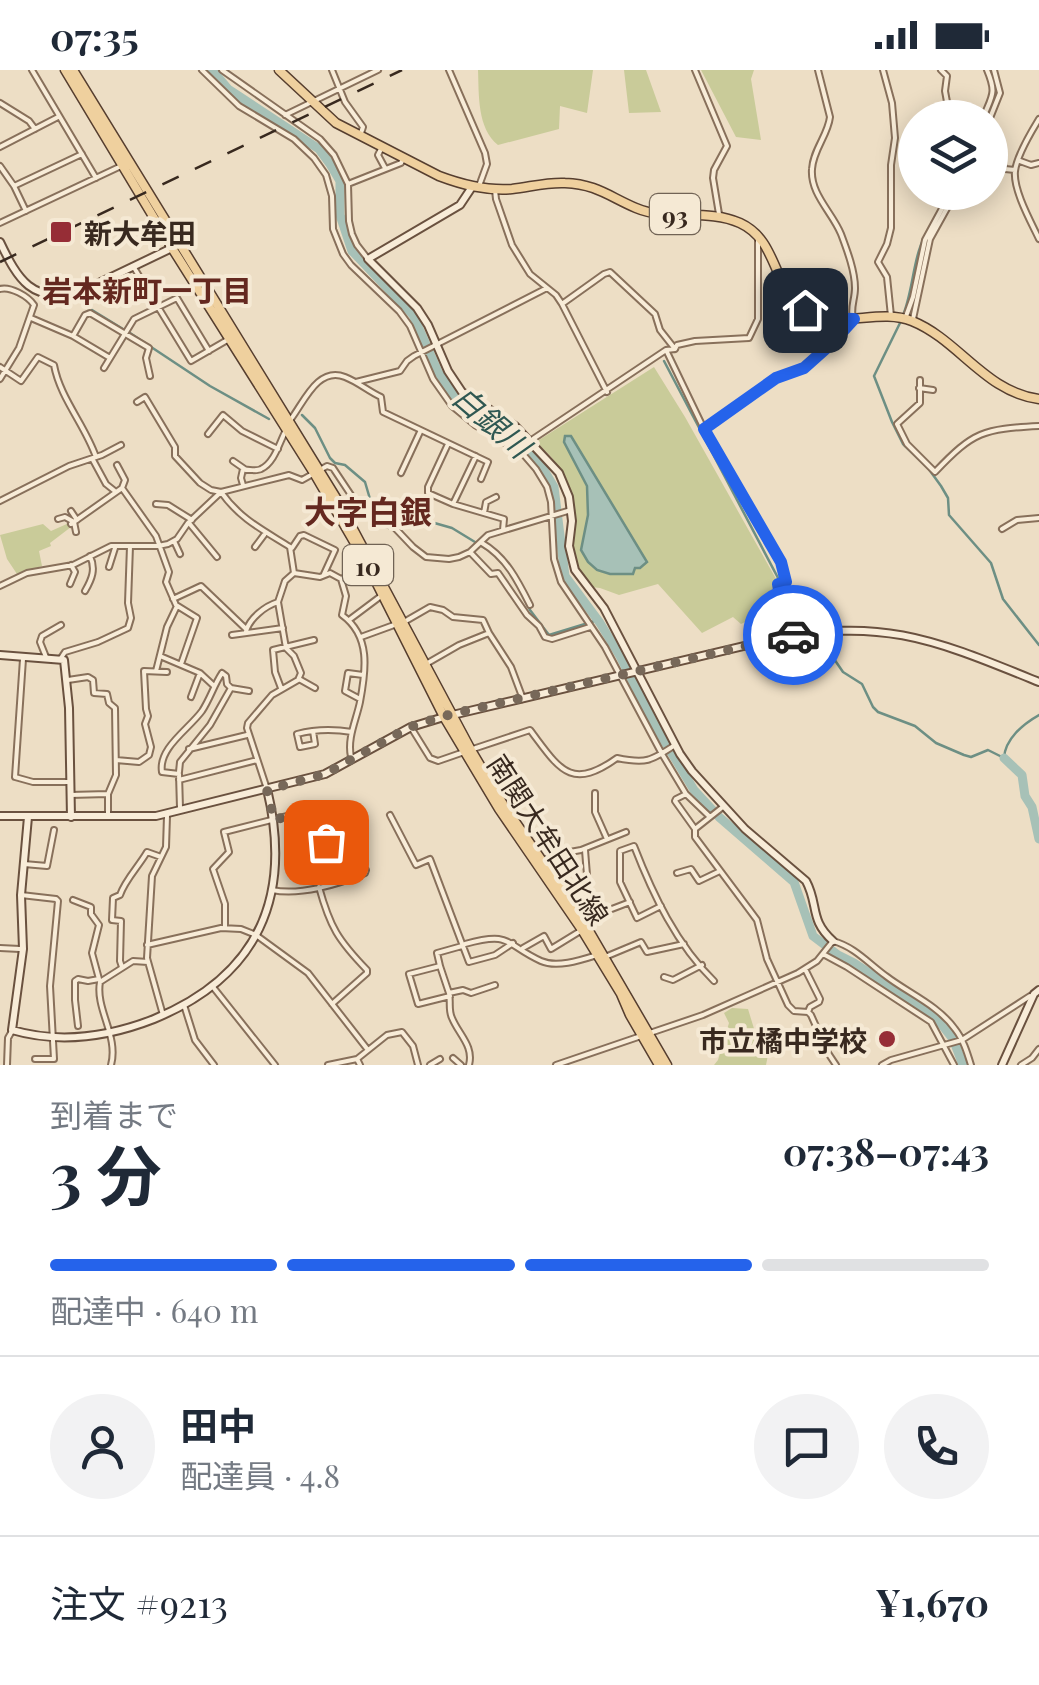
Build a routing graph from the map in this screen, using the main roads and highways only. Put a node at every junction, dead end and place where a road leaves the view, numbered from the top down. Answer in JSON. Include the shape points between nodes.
{"nodes":[{"id":1,"x":65,"y":70,"type":"edge"},
{"id":2,"x":73,"y":70,"type":"edge"},
{"id":3,"x":279,"y":70,"type":"edge"},
{"id":4,"x":176,"y":246,"type":"junction"},
{"id":5,"x":1039,"y":399,"type":"edge"},
{"id":6,"x":288,"y":426,"type":"junction"},
{"id":7,"x":316,"y":472,"type":"junction"},
{"id":8,"x":401,"y":623,"type":"junction"},
{"id":9,"x":447,"y":716,"type":"junction"},
{"id":10,"x":468,"y":751,"type":"junction"},
{"id":11,"x":582,"y":925,"type":"junction"},
{"id":12,"x":663,"y":1065,"type":"edge"}],
"edges":[{"from":1,"to":4,"type":"main road","name":"南関大牟田北線","number":"10"},
{"from":2,"to":4,"type":"main road","name":"南関大牟田北線","number":"10"},
{"from":3,"to":5,"type":"main road","number":"93","via":[[336,123],[438,176],[495,189],[575,184],[636,208],[741,224],[758,234],[805,310],[823,318],[908,320],[996,384]]},
{"from":4,"to":6,"type":"main road","name":"南関大牟田北線","number":"10"},
{"from":4,"to":6,"type":"main road","name":"南関大牟田北線","number":"10"},
{"from":6,"to":7,"type":"main road","name":"南関大牟田北線","number":"10"},
{"from":7,"to":8,"type":"main road","name":"南関大牟田北線","number":"10"},
{"from":7,"to":8,"type":"main road","name":"南関大牟田北線","number":"10","via":[[372,561]]},
{"from":8,"to":9,"type":"main road","name":"南関大牟田北線","number":"10"},
{"from":8,"to":9,"type":"main road","name":"南関大牟田北線","number":"10"},
{"from":9,"to":10,"type":"main road","name":"南関大牟田北線","number":"10"},
{"from":10,"to":11,"type":"main road","name":"南関大牟田北線","number":"10"},
{"from":10,"to":11,"type":"main road","name":"南関大牟田北線","number":"10","via":[[500,810]]},
{"from":11,"to":12,"type":"main road","name":"南関大牟田北線","number":"10"}]}
